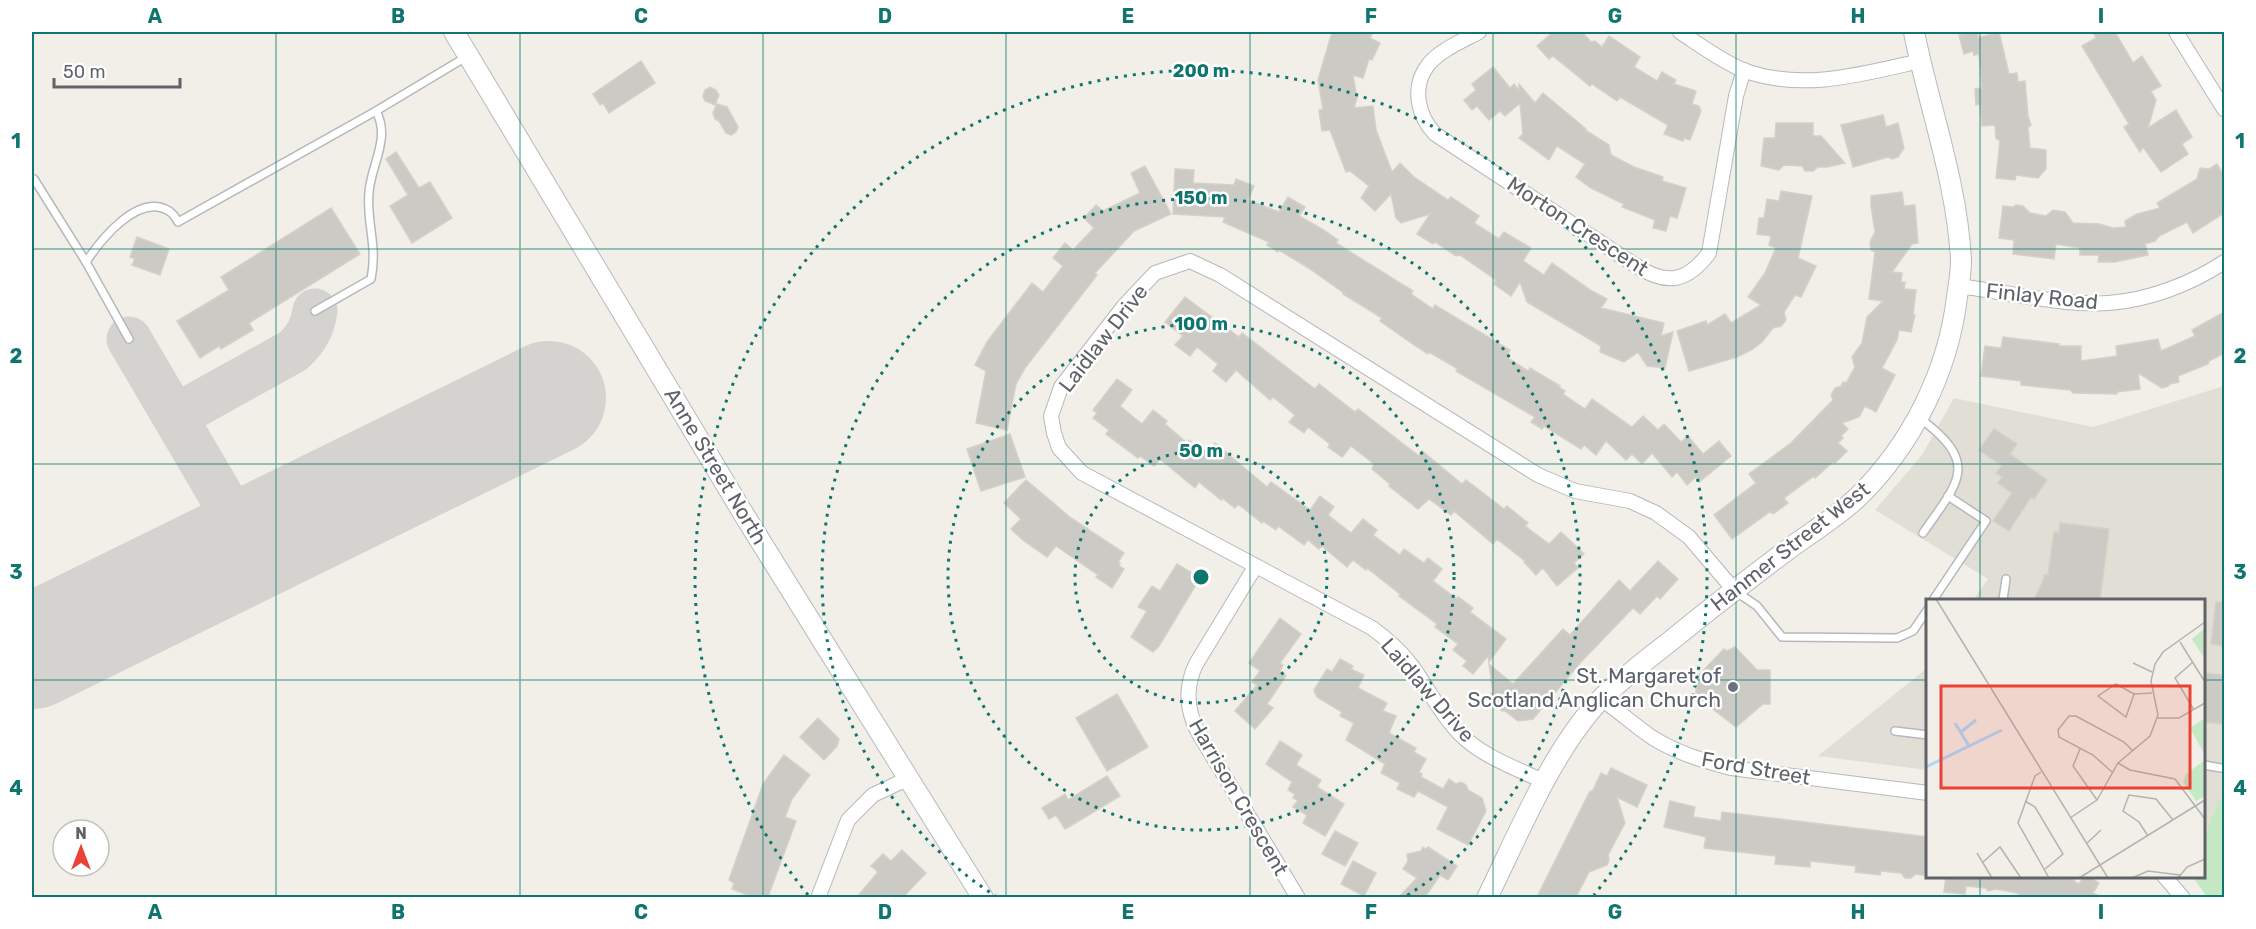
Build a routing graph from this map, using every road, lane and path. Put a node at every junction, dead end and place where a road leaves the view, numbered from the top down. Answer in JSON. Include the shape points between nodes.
{"nodes":[{"id":1,"x":454,"y":32,"type":"edge"},
{"id":2,"x":1479,"y":32,"type":"edge"},
{"id":3,"x":1680,"y":32,"type":"edge"},
{"id":4,"x":1914,"y":32,"type":"edge"},
{"id":5,"x":2176,"y":32,"type":"edge"},
{"id":6,"x":468,"y":56,"type":"junction"},
{"id":7,"x":1920,"y":61,"type":"junction"},
{"id":8,"x":1744,"y":70,"type":"junction"},
{"id":9,"x":2224,"y":109,"type":"edge"},
{"id":10,"x":376,"y":111,"type":"junction"},
{"id":11,"x":34,"y":179,"type":"dead end"},
{"id":12,"x":86,"y":262,"type":"junction"},
{"id":13,"x":2224,"y":262,"type":"edge"},
{"id":14,"x":1959,"y":286,"type":"junction"},
{"id":15,"x":315,"y":311,"type":"dead end"},
{"id":16,"x":129,"y":339,"type":"dead end"},
{"id":17,"x":1919,"y":417,"type":"junction"},
{"id":18,"x":1948,"y":496,"type":"junction"},
{"id":19,"x":1923,"y":533,"type":"dead end"},
{"id":20,"x":1255,"y":567,"type":"junction"},
{"id":21,"x":2006,"y":579,"type":"dead end"},
{"id":22,"x":1734,"y":590,"type":"junction"},
{"id":23,"x":1934,"y":599,"type":"edge"},
{"id":24,"x":2003,"y":599,"type":"edge"},
{"id":25,"x":1926,"y":612,"type":"edge"},
{"id":26,"x":1601,"y":699,"type":"junction"},
{"id":27,"x":1895,"y":731,"type":"dead end"},
{"id":28,"x":1926,"y":735,"type":"edge"},
{"id":29,"x":2205,"y":765,"type":"edge"},
{"id":30,"x":2221,"y":768,"type":"dead end"},
{"id":31,"x":909,"y":778,"type":"junction"},
{"id":32,"x":1545,"y":782,"type":"junction"},
{"id":33,"x":1926,"y":793,"type":"edge"},
{"id":34,"x":2166,"y":878,"type":"edge"},
{"id":35,"x":818,"y":897,"type":"edge"},
{"id":36,"x":983,"y":897,"type":"edge"},
{"id":37,"x":1298,"y":897,"type":"edge"},
{"id":38,"x":1487,"y":897,"type":"edge"},
{"id":39,"x":2183,"y":897,"type":"edge"}],
"edges":[{"from":1,"to":6,"type":"street","name":"Anne Street North"},
{"from":2,"to":8,"type":"street","name":"Morton Crescent","via":[[1427,66],[1418,95],[1425,123],[1435,134],[1660,278],[1675,279],[1689,274],[1709,253]]},
{"from":3,"to":8,"type":"street"},
{"from":4,"to":7,"type":"street","name":"Hanmer Street West"},
{"from":5,"to":9,"type":"street"},
{"from":6,"to":10,"type":"lane"},
{"from":6,"to":31,"type":"street","name":"Anne Street North","via":[[746,518]]},
{"from":7,"to":8,"type":"street","via":[[1829,81]]},
{"from":7,"to":14,"type":"street","name":"Hanmer Street West","via":[[1954,206],[1961,261]]},
{"from":10,"to":12,"type":"lane","via":[[178,222],[170,211],[161,208],[144,208],[132,214],[107,232]]},
{"from":10,"to":15,"type":"lane","via":[[382,125],[381,147],[370,179],[369,209],[375,250],[371,279]]},
{"from":11,"to":12,"type":"lane"},
{"from":12,"to":16,"type":"lane"},
{"from":13,"to":14,"type":"street","name":"Finlay Road","via":[[2158,293],[2109,303],[2070,302]]},
{"from":14,"to":17,"type":"street","name":"Hanmer Street West","via":[[1949,342]]},
{"from":17,"to":18,"type":"lane","via":[[1945,438],[1956,458],[1958,473]]},
{"from":17,"to":22,"type":"street","name":"Hanmer Street West","via":[[1855,500]]},
{"from":18,"to":19,"type":"lane"},
{"from":18,"to":23,"type":"lane","via":[[1986,521]]},
{"from":20,"to":22,"type":"street","name":"Laidlaw Drive","via":[[1082,473],[1059,448],[1052,425],[1060,387],[1124,306],[1155,273],[1190,261],[1220,275],[1538,475],[1575,491],[1630,501],[1656,513],[1689,537]]},
{"from":20,"to":32,"type":"street","name":"Laidlaw Drive","via":[[1372,628],[1411,664],[1461,735],[1479,749]]},
{"from":20,"to":37,"type":"street","name":"Harrison Crescent","via":[[1190,676],[1189,707],[1198,732]]},
{"from":21,"to":24,"type":"lane"},
{"from":22,"to":25,"type":"lane","via":[[1756,606],[1782,637],[1897,638],[1913,631]]},
{"from":22,"to":26,"type":"street","name":"Hanmer Street West"},
{"from":26,"to":32,"type":"street","name":"Hanmer Street West","via":[[1570,738]]},
{"from":26,"to":33,"type":"street","name":"Ford Street","via":[[1654,738],[1708,762]]},
{"from":27,"to":28,"type":"lane"},
{"from":29,"to":30,"type":"lane"},
{"from":31,"to":35,"type":"street","via":[[873,795],[848,820]]},
{"from":31,"to":36,"type":"street","name":"Anne Street North"},
{"from":32,"to":38,"type":"street","name":"Hanmer Street West"},
{"from":34,"to":39,"type":"street"}]}
